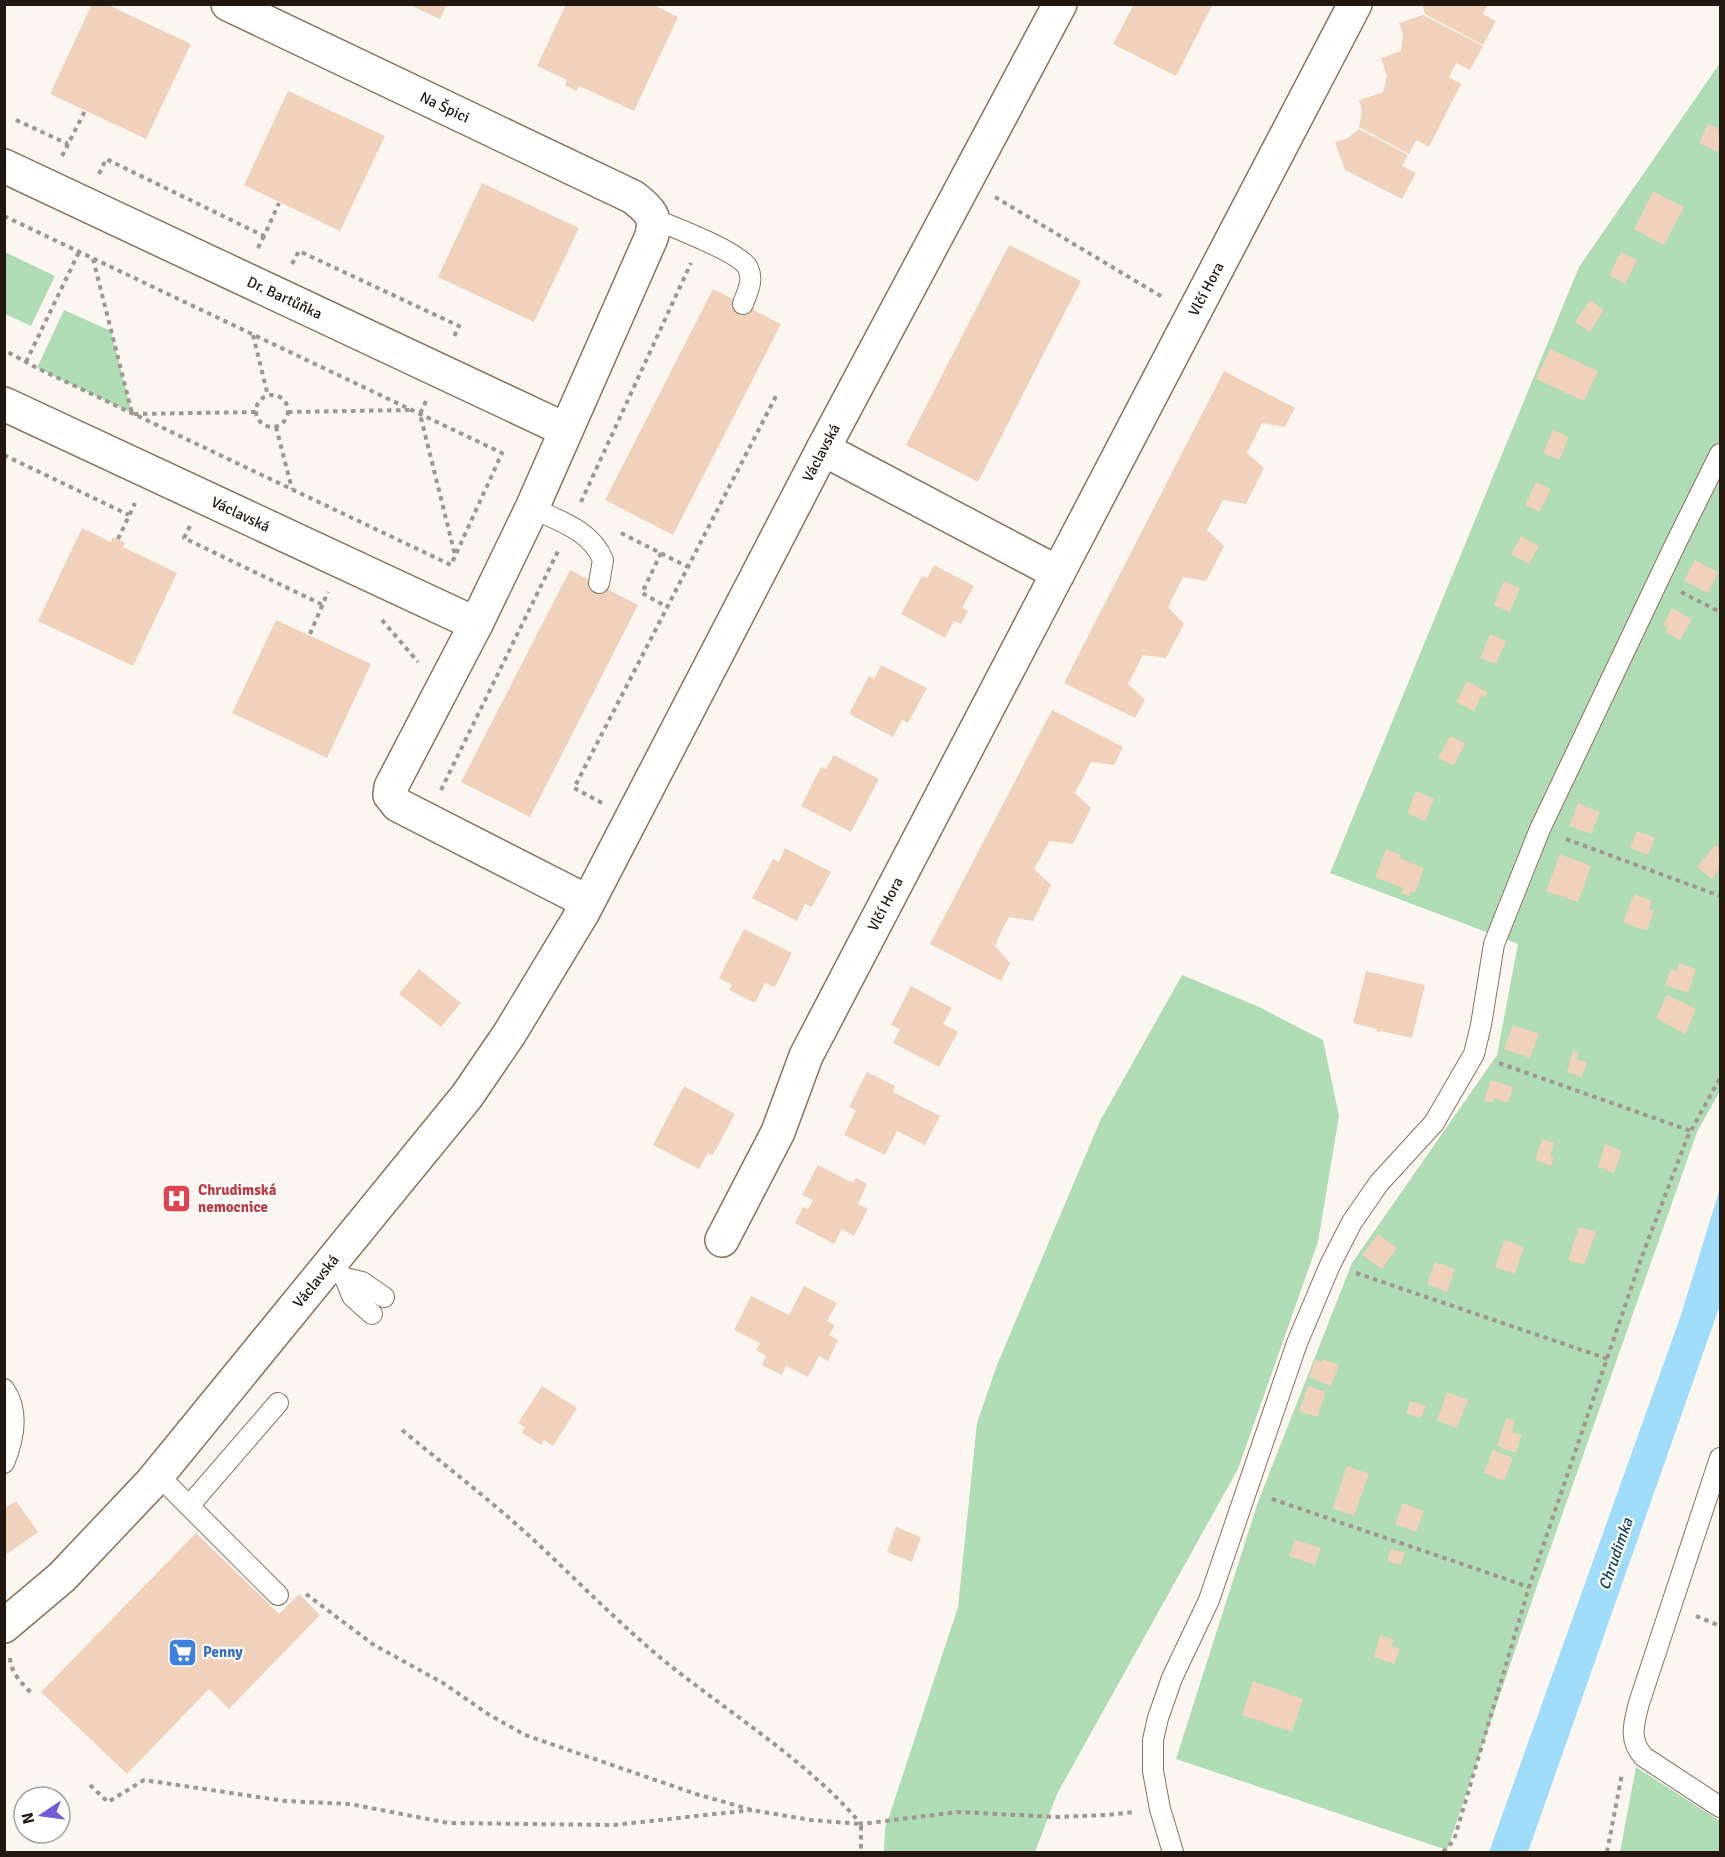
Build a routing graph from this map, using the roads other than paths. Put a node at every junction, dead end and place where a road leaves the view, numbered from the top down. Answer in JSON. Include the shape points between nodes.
{"nodes":[{"id":1,"x":228,"y":4,"type":"edge"},
{"id":2,"x":1060,"y":4,"type":"edge"},
{"id":3,"x":1355,"y":4,"type":"edge"},
{"id":4,"x":4,"y":166,"type":"edge"},
{"id":5,"x":654,"y":219,"type":"junction"},
{"id":6,"x":742,"y":304,"type":"dead end"},
{"id":7,"x":4,"y":404,"type":"edge"},
{"id":8,"x":566,"y":430,"type":"junction"},
{"id":9,"x":823,"y":449,"type":"junction"},
{"id":10,"x":1720,"y":454,"type":"edge"},
{"id":11,"x":532,"y":508,"type":"junction"},
{"id":12,"x":1059,"y":573,"type":"junction"},
{"id":13,"x":599,"y":583,"type":"dead end"},
{"id":14,"x":476,"y":624,"type":"junction"},
{"id":15,"x":588,"y":902,"type":"junction"},
{"id":16,"x":722,"y":1240,"type":"dead end"},
{"id":17,"x":337,"y":1272,"type":"junction"},
{"id":18,"x":384,"y":1297,"type":"dead end"},
{"id":19,"x":372,"y":1314,"type":"dead end"},
{"id":20,"x":4,"y":1389,"type":"edge"},
{"id":21,"x":278,"y":1403,"type":"dead end"},
{"id":22,"x":1720,"y":1458,"type":"edge"},
{"id":23,"x":4,"y":1463,"type":"edge"},
{"id":24,"x":158,"y":1475,"type":"junction"},
{"id":25,"x":189,"y":1506,"type":"junction"},
{"id":26,"x":278,"y":1595,"type":"road end"},
{"id":27,"x":4,"y":1626,"type":"edge"},
{"id":28,"x":1720,"y":1807,"type":"edge"},
{"id":29,"x":1173,"y":1852,"type":"edge"}],
"edges":[{"from":1,"to":5,"type":"street","name":"Na Špici","via":[[633,196]]},
{"from":2,"to":9,"type":"street","name":"Václavská"},
{"from":3,"to":12,"type":"street","name":"Vlčí Hora"},
{"from":4,"to":8,"type":"street","name":"Dr. Bartůňka"},
{"from":5,"to":6,"type":"lane","via":[[744,263],[751,283]]},
{"from":5,"to":8,"type":"street","via":[[651,238]]},
{"from":7,"to":14,"type":"street","name":"Václavská"},
{"from":8,"to":11,"type":"street"},
{"from":9,"to":12,"type":"street"},
{"from":9,"to":15,"type":"street","name":"Václavská"},
{"from":10,"to":29,"type":"lane","via":[[1540,829],[1494,944],[1474,1054],[1434,1123],[1379,1183],[1352,1222],[1297,1343],[1209,1600],[1172,1678],[1158,1718],[1153,1771]]},
{"from":11,"to":13,"type":"lane","via":[[590,538],[603,560]]},
{"from":11,"to":14,"type":"street"},
{"from":12,"to":16,"type":"street","name":"Vlčí Hora","via":[[806,1056],[778,1132]]},
{"from":14,"to":15,"type":"street","via":[[394,780],[390,795],[398,805]]},
{"from":15,"to":17,"type":"street","name":"Václavská","via":[[510,1033]]},
{"from":17,"to":18,"type":"lane"},
{"from":17,"to":19,"type":"lane","via":[[352,1296]]},
{"from":17,"to":24,"type":"street","name":"Václavská"},
{"from":20,"to":23,"type":"lane","via":[[12,1402],[14,1417],[13,1437]]},
{"from":21,"to":25,"type":"lane"},
{"from":22,"to":28,"type":"lane","via":[[1639,1703],[1633,1739],[1644,1757]]},
{"from":24,"to":25,"type":"lane"},
{"from":24,"to":27,"type":"street","name":"Václavská","via":[[62,1577]]},
{"from":25,"to":26,"type":"lane"}]}
